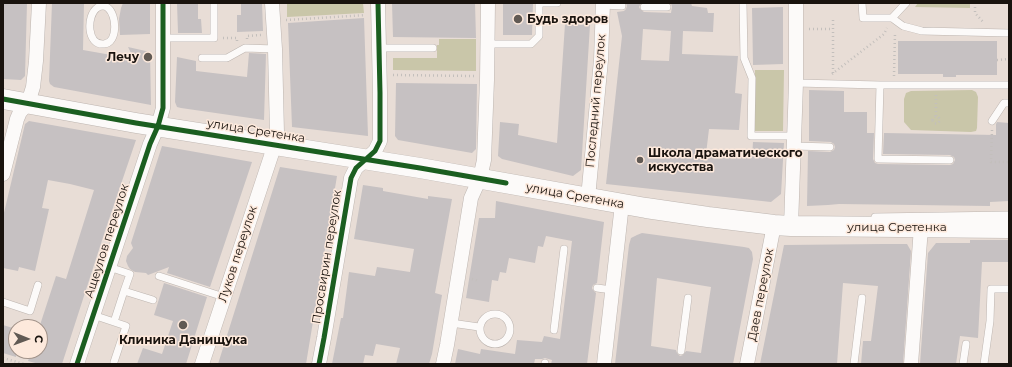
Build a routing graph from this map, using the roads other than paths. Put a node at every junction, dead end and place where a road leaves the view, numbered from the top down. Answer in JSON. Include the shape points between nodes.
{"nodes":[{"id":1,"x":39,"y":3,"type":"edge"},
{"id":2,"x":163,"y":3,"type":"edge"},
{"id":3,"x":214,"y":3,"type":"edge"},
{"id":4,"x":272,"y":3,"type":"edge"},
{"id":5,"x":378,"y":3,"type":"edge"},
{"id":6,"x":488,"y":3,"type":"edge"},
{"id":7,"x":557,"y":3,"type":"edge"},
{"id":8,"x":743,"y":3,"type":"edge"},
{"id":9,"x":796,"y":3,"type":"edge"},
{"id":10,"x":862,"y":3,"type":"edge"},
{"id":11,"x":906,"y":3,"type":"edge"},
{"id":12,"x":103,"y":4,"type":"edge"},
{"id":13,"x":603,"y":4,"type":"edge"},
{"id":14,"x":622,"y":6,"type":"dead end"},
{"id":15,"x":644,"y":7,"type":"dead end"},
{"id":16,"x":667,"y":7,"type":"dead end"},
{"id":17,"x":894,"y":19,"type":"junction"},
{"id":18,"x":1009,"y":33,"type":"edge"},
{"id":19,"x":163,"y":38,"type":"junction"},
{"id":20,"x":488,"y":44,"type":"junction"},
{"id":21,"x":380,"y":48,"type":"junction"},
{"id":22,"x":433,"y":48,"type":"dead end"},
{"id":23,"x":275,"y":49,"type":"junction"},
{"id":24,"x":202,"y":58,"type":"dead end"},
{"id":25,"x":796,"y":83,"type":"junction"},
{"id":26,"x":880,"y":85,"type":"junction"},
{"id":27,"x":1009,"y":85,"type":"edge"},
{"id":28,"x":3,"y":99,"type":"edge"},
{"id":29,"x":28,"y":103,"type":"junction"},
{"id":30,"x":1009,"y":103,"type":"edge"},
{"id":31,"x":992,"y":121,"type":"road end"},
{"id":32,"x":158,"y":126,"type":"junction"},
{"id":33,"x":794,"y":141,"type":"junction"},
{"id":34,"x":274,"y":144,"type":"junction"},
{"id":35,"x":830,"y":147,"type":"dead end"},
{"id":36,"x":366,"y":159,"type":"junction"},
{"id":37,"x":950,"y":160,"type":"dead end"},
{"id":38,"x":3,"y":174,"type":"edge"},
{"id":39,"x":480,"y":178,"type":"junction"},
{"id":40,"x":588,"y":195,"type":"junction"},
{"id":41,"x":622,"y":204,"type":"junction"},
{"id":42,"x":728,"y":212,"type":"dead end"},
{"id":43,"x":1009,"y":215,"type":"edge"},
{"id":44,"x":870,"y":217,"type":"dead end"},
{"id":45,"x":788,"y":221,"type":"junction"},
{"id":46,"x":922,"y":227,"type":"junction"},
{"id":47,"x":1009,"y":228,"type":"edge"},
{"id":48,"x":564,"y":249,"type":"dead end"},
{"id":49,"x":109,"y":267,"type":"junction"},
{"id":50,"x":159,"y":276,"type":"dead end"},
{"id":51,"x":38,"y":285,"type":"dead end"},
{"id":52,"x":597,"y":288,"type":"dead end"},
{"id":53,"x":1009,"y":289,"type":"edge"},
{"id":54,"x":612,"y":290,"type":"junction"},
{"id":55,"x":124,"y":291,"type":"junction"},
{"id":56,"x":224,"y":297,"type":"junction"},
{"id":57,"x":688,"y":298,"type":"dead end"},
{"id":58,"x":862,"y":298,"type":"dead end"},
{"id":59,"x":153,"y":300,"type":"dead end"},
{"id":60,"x":3,"y":302,"type":"edge"},
{"id":61,"x":93,"y":315,"type":"junction"},
{"id":62,"x":114,"y":322,"type":"junction"},
{"id":63,"x":451,"y":323,"type":"junction"},
{"id":64,"x":479,"y":327,"type":"junction"},
{"id":65,"x":554,"y":330,"type":"dead end"},
{"id":66,"x":966,"y":344,"type":"dead end"},
{"id":67,"x":681,"y":351,"type":"dead end"},
{"id":68,"x":114,"y":362,"type":"dead end"},
{"id":69,"x":322,"y":363,"type":"edge"},
{"id":70,"x":77,"y":364,"type":"edge"},
{"id":71,"x":202,"y":364,"type":"edge"},
{"id":72,"x":443,"y":364,"type":"edge"},
{"id":73,"x":604,"y":364,"type":"edge"},
{"id":74,"x":746,"y":364,"type":"edge"},
{"id":75,"x":854,"y":364,"type":"edge"},
{"id":76,"x":911,"y":364,"type":"edge"},
{"id":77,"x":963,"y":364,"type":"edge"},
{"id":78,"x":984,"y":364,"type":"edge"}],
"edges":[{"from":1,"to":29,"type":"street","via":[[36,61]]},
{"from":2,"to":19,"type":"street","name":"Ащеулов переулок"},
{"from":3,"to":19,"type":"lane","via":[[214,38]]},
{"from":4,"to":23,"type":"street","name":"Луков переулок"},
{"from":5,"to":21,"type":"street","name":"Просвирин переулок"},
{"from":6,"to":20,"type":"street"},
{"from":7,"to":20,"type":"lane","via":[[539,3],[539,36],[531,44]]},
{"from":8,"to":33,"type":"lane","via":[[744,58],[752,78],[751,136]]},
{"from":9,"to":25,"type":"street","name":"Даев переулок"},
{"from":10,"to":17,"type":"lane","via":[[862,18]]},
{"from":11,"to":17,"type":"lane"},
{"from":12,"to":12,"type":"lane","via":[[112,14],[115,30],[107,44],[102,45],[92,37],[90,21],[97,7]]},
{"from":13,"to":14,"type":"lane"},
{"from":13,"to":40,"type":"street","name":"Последний переулок","via":[[601,60]]},
{"from":15,"to":16,"type":"lane"},
{"from":17,"to":18,"type":"lane","via":[[903,26],[922,31]]},
{"from":19,"to":32,"type":"street","name":"Ащеулов переулок","via":[[163,108]]},
{"from":20,"to":39,"type":"street","via":[[484,160]]},
{"from":21,"to":22,"type":"lane"},
{"from":21,"to":36,"type":"street","name":"Просвирин переулок","via":[[380,141],[375,151]]},
{"from":23,"to":24,"type":"lane","via":[[245,48],[227,58]]},
{"from":23,"to":34,"type":"street","name":"Луков переулок","via":[[278,124]]},
{"from":25,"to":26,"type":"lane"},
{"from":25,"to":33,"type":"street","name":"Даев переулок"},
{"from":26,"to":27,"type":"lane"},
{"from":26,"to":37,"type":"lane","via":[[878,159]]},
{"from":28,"to":29,"type":"main road","name":"улица Сретенка"},
{"from":29,"to":32,"type":"main road","name":"улица Сретенка"},
{"from":29,"to":38,"type":"street","via":[[17,119]]},
{"from":30,"to":31,"type":"lane","via":[[1004,103]]},
{"from":32,"to":34,"type":"main road","name":"улица Сретенка"},
{"from":32,"to":49,"type":"street","name":"Ащеулов переулок"},
{"from":33,"to":35,"type":"lane"},
{"from":33,"to":45,"type":"street","name":"Даев переулок"},
{"from":34,"to":36,"type":"main road","name":"улица Сретенка"},
{"from":34,"to":56,"type":"street","name":"Луков переулок"},
{"from":36,"to":39,"type":"main road","name":"улица Сретенка"},
{"from":36,"to":69,"type":"street","name":"Просвирин переулок","via":[[356,168],[351,178]]},
{"from":39,"to":40,"type":"main road","name":"улица Сретенка"},
{"from":39,"to":63,"type":"street","via":[[471,198]]},
{"from":40,"to":41,"type":"main road","name":"улица Сретенка"},
{"from":40,"to":42,"type":"lane"},
{"from":41,"to":45,"type":"main road","name":"улица Сретенка","via":[[708,218]]},
{"from":41,"to":54,"type":"street"},
{"from":43,"to":44,"type":"lane"},
{"from":45,"to":46,"type":"main road","name":"улица Сретенка"},
{"from":45,"to":74,"type":"street","name":"Даев переулок"},
{"from":46,"to":47,"type":"main road","name":"улица Сретенка"},
{"from":46,"to":76,"type":"street"},
{"from":48,"to":65,"type":"lane","via":[[563,284]]},
{"from":49,"to":55,"type":"lane","via":[[130,274]]},
{"from":49,"to":61,"type":"street","name":"Ащеулов переулок"},
{"from":50,"to":56,"type":"lane"},
{"from":51,"to":60,"type":"lane","via":[[30,311]]},
{"from":52,"to":54,"type":"lane"},
{"from":53,"to":78,"type":"lane","via":[[991,289]]},
{"from":54,"to":73,"type":"street"},
{"from":55,"to":59,"type":"lane"},
{"from":55,"to":62,"type":"lane"},
{"from":56,"to":71,"type":"street","name":"Луков переулок"},
{"from":57,"to":67,"type":"lane"},
{"from":58,"to":75,"type":"lane"},
{"from":61,"to":62,"type":"lane"},
{"from":61,"to":70,"type":"street","name":"Ащеулов переулок"},
{"from":62,"to":68,"type":"lane","via":[[126,326]]},
{"from":63,"to":64,"type":"lane"},
{"from":63,"to":72,"type":"street"},
{"from":64,"to":64,"type":"lane","via":[[482,337],[490,344],[505,340],[510,331],[508,321],[499,314],[484,318]]},
{"from":66,"to":77,"type":"lane"}]}
